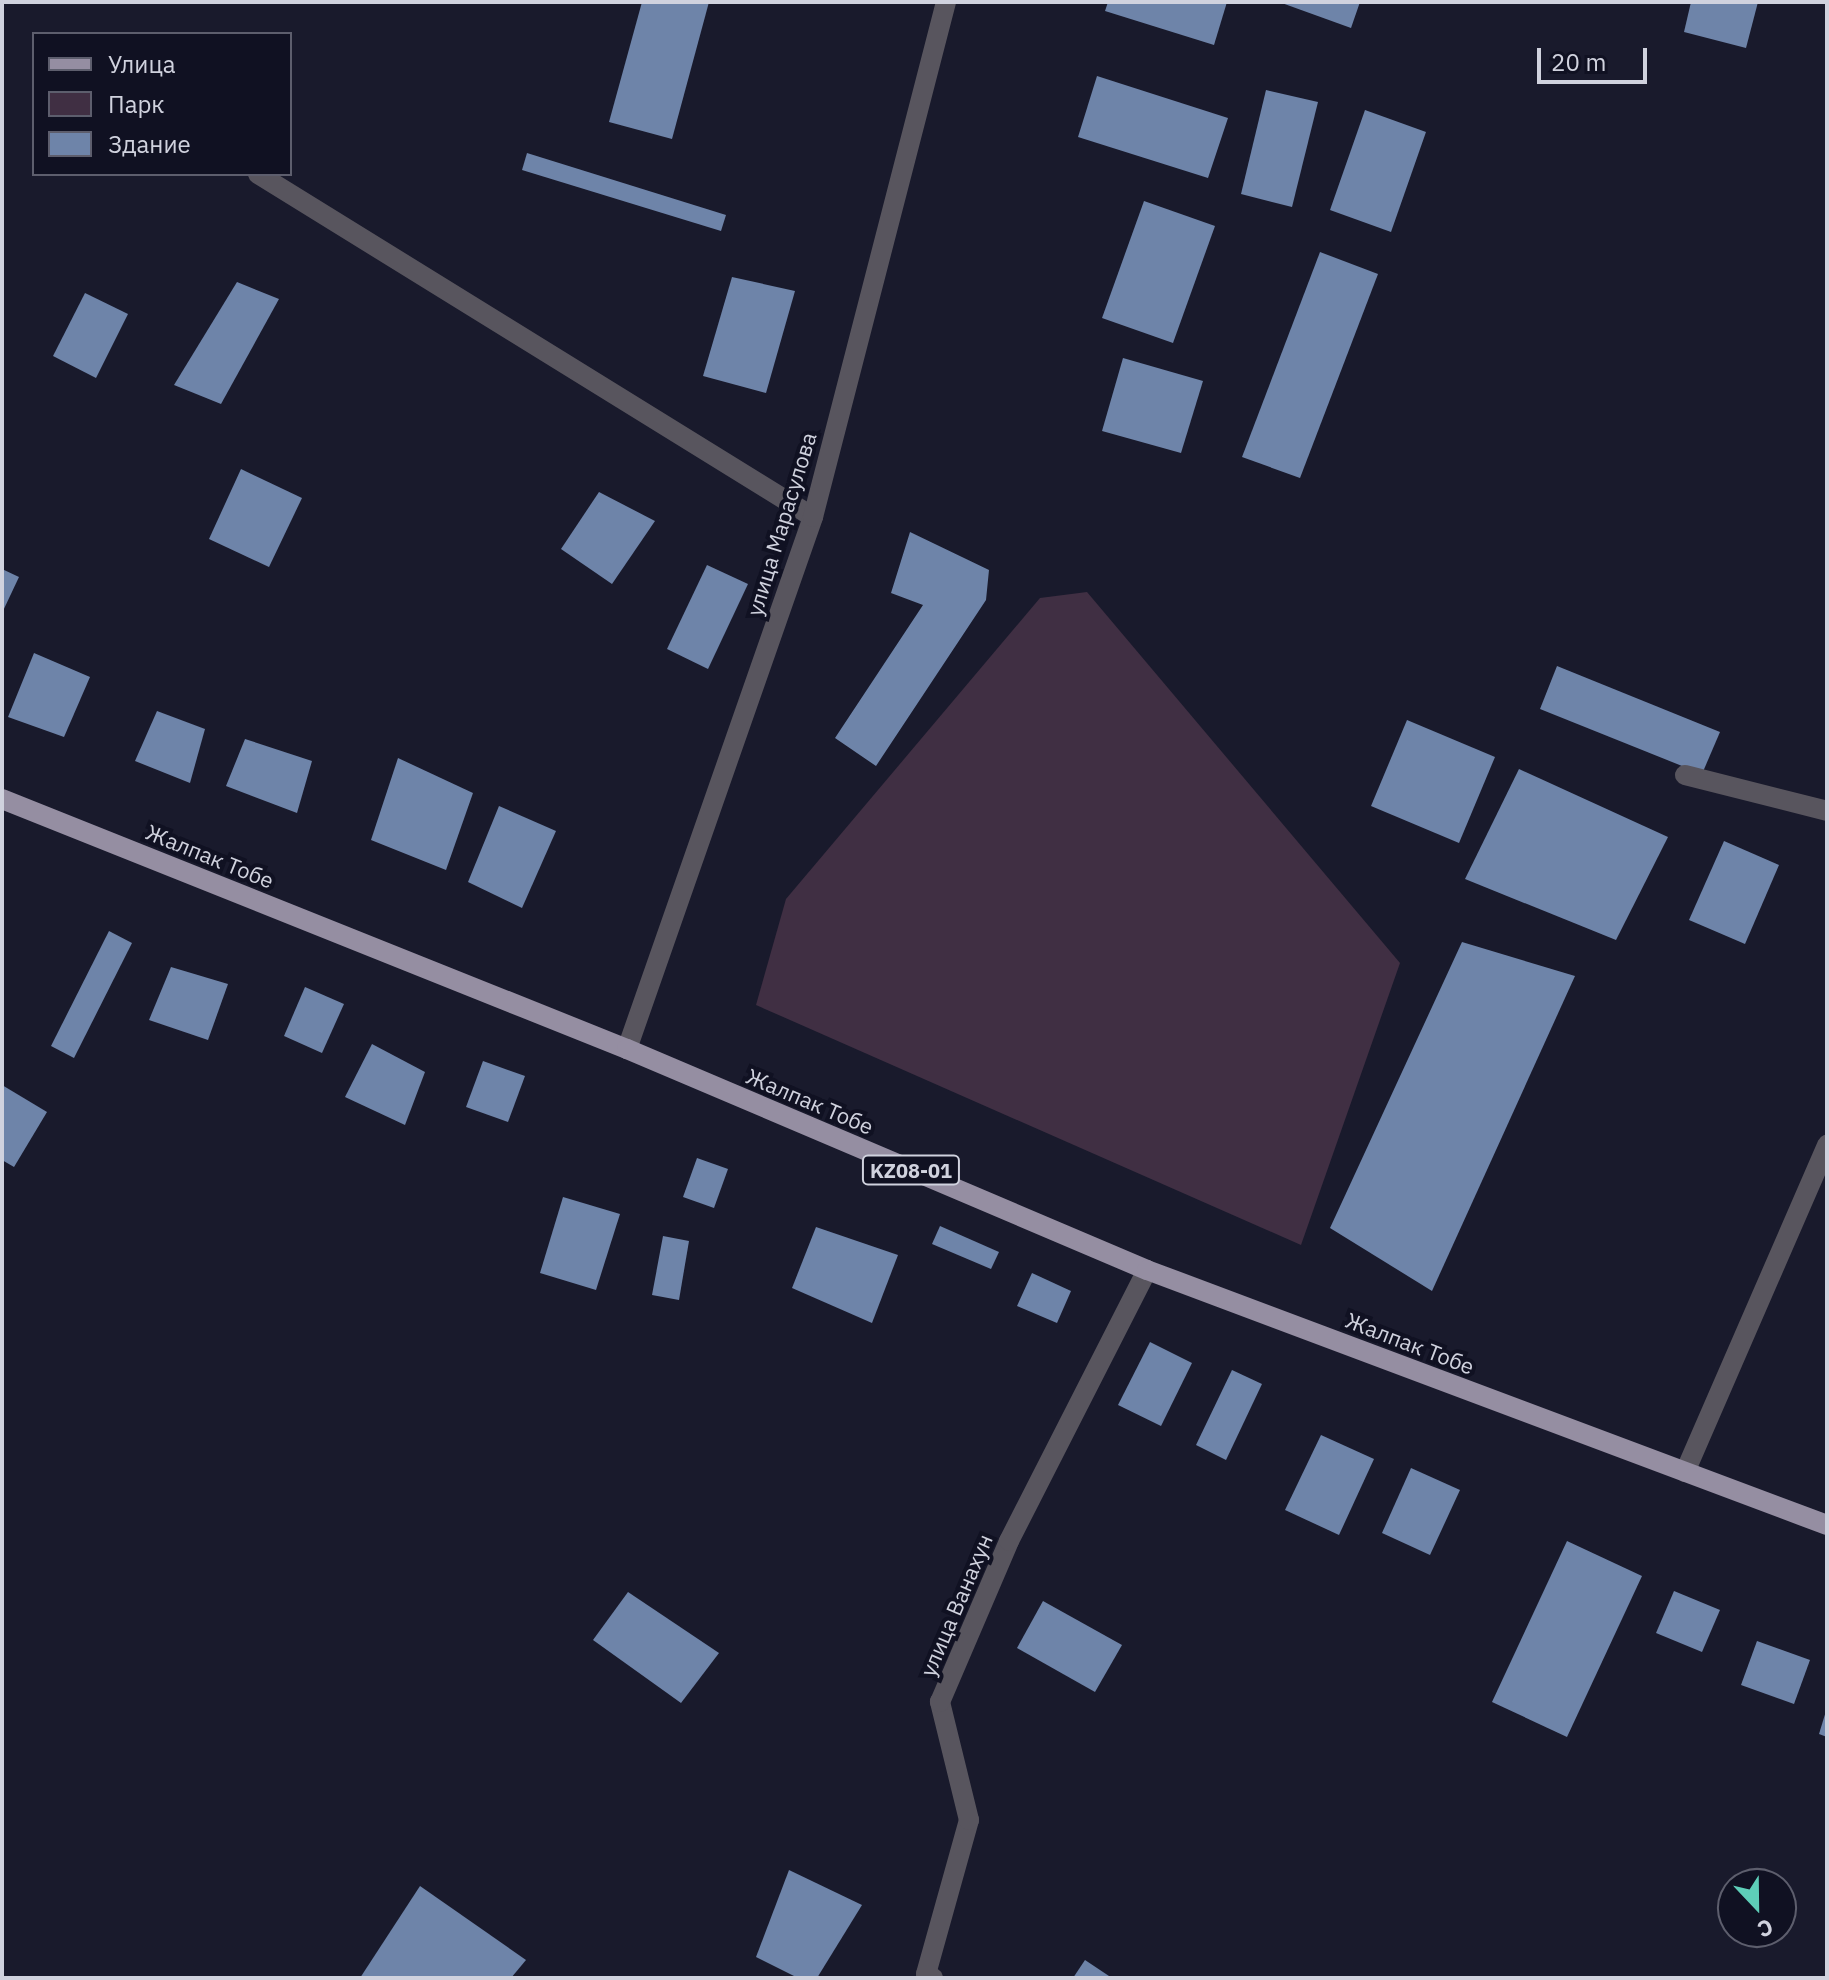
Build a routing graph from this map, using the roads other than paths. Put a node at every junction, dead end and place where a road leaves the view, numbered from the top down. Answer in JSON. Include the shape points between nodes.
{"nodes":[{"id":1,"x":946,"y":2,"type":"edge"},
{"id":2,"x":261,"y":176,"type":"edge"},
{"id":3,"x":813,"y":517,"type":"junction"},
{"id":4,"x":1685,"y":775,"type":"dead end"},
{"id":5,"x":2,"y":799,"type":"edge"},
{"id":6,"x":1827,"y":811,"type":"edge"},
{"id":7,"x":627,"y":1049,"type":"junction"},
{"id":8,"x":1827,"y":1145,"type":"edge"},
{"id":9,"x":1147,"y":1270,"type":"junction"},
{"id":10,"x":1685,"y":1472,"type":"junction"},
{"id":11,"x":1827,"y":1525,"type":"edge"},
{"id":12,"x":927,"y":1977,"type":"edge"}],
"edges":[{"from":1,"to":3,"type":"street","name":"улица Марасулова"},
{"from":2,"to":3,"type":"street"},
{"from":3,"to":7,"type":"street","name":"улица Марасулова"},
{"from":4,"to":6,"type":"street"},
{"from":5,"to":7,"type":"main road","name":"Жалпак Тобе","number":"KZ08-01"},
{"from":7,"to":9,"type":"main road","name":"Жалпак Тобе","number":"KZ08-01"},
{"from":8,"to":10,"type":"street"},
{"from":9,"to":10,"type":"main road","name":"Жалпак Тобе","number":"KZ08-01"},
{"from":9,"to":12,"type":"street","name":"улица Ванахун","via":[[1009,1541],[940,1702],[969,1820]]},
{"from":10,"to":11,"type":"main road","name":"Жалпак Тобе","number":"KZ08-01"}]}
